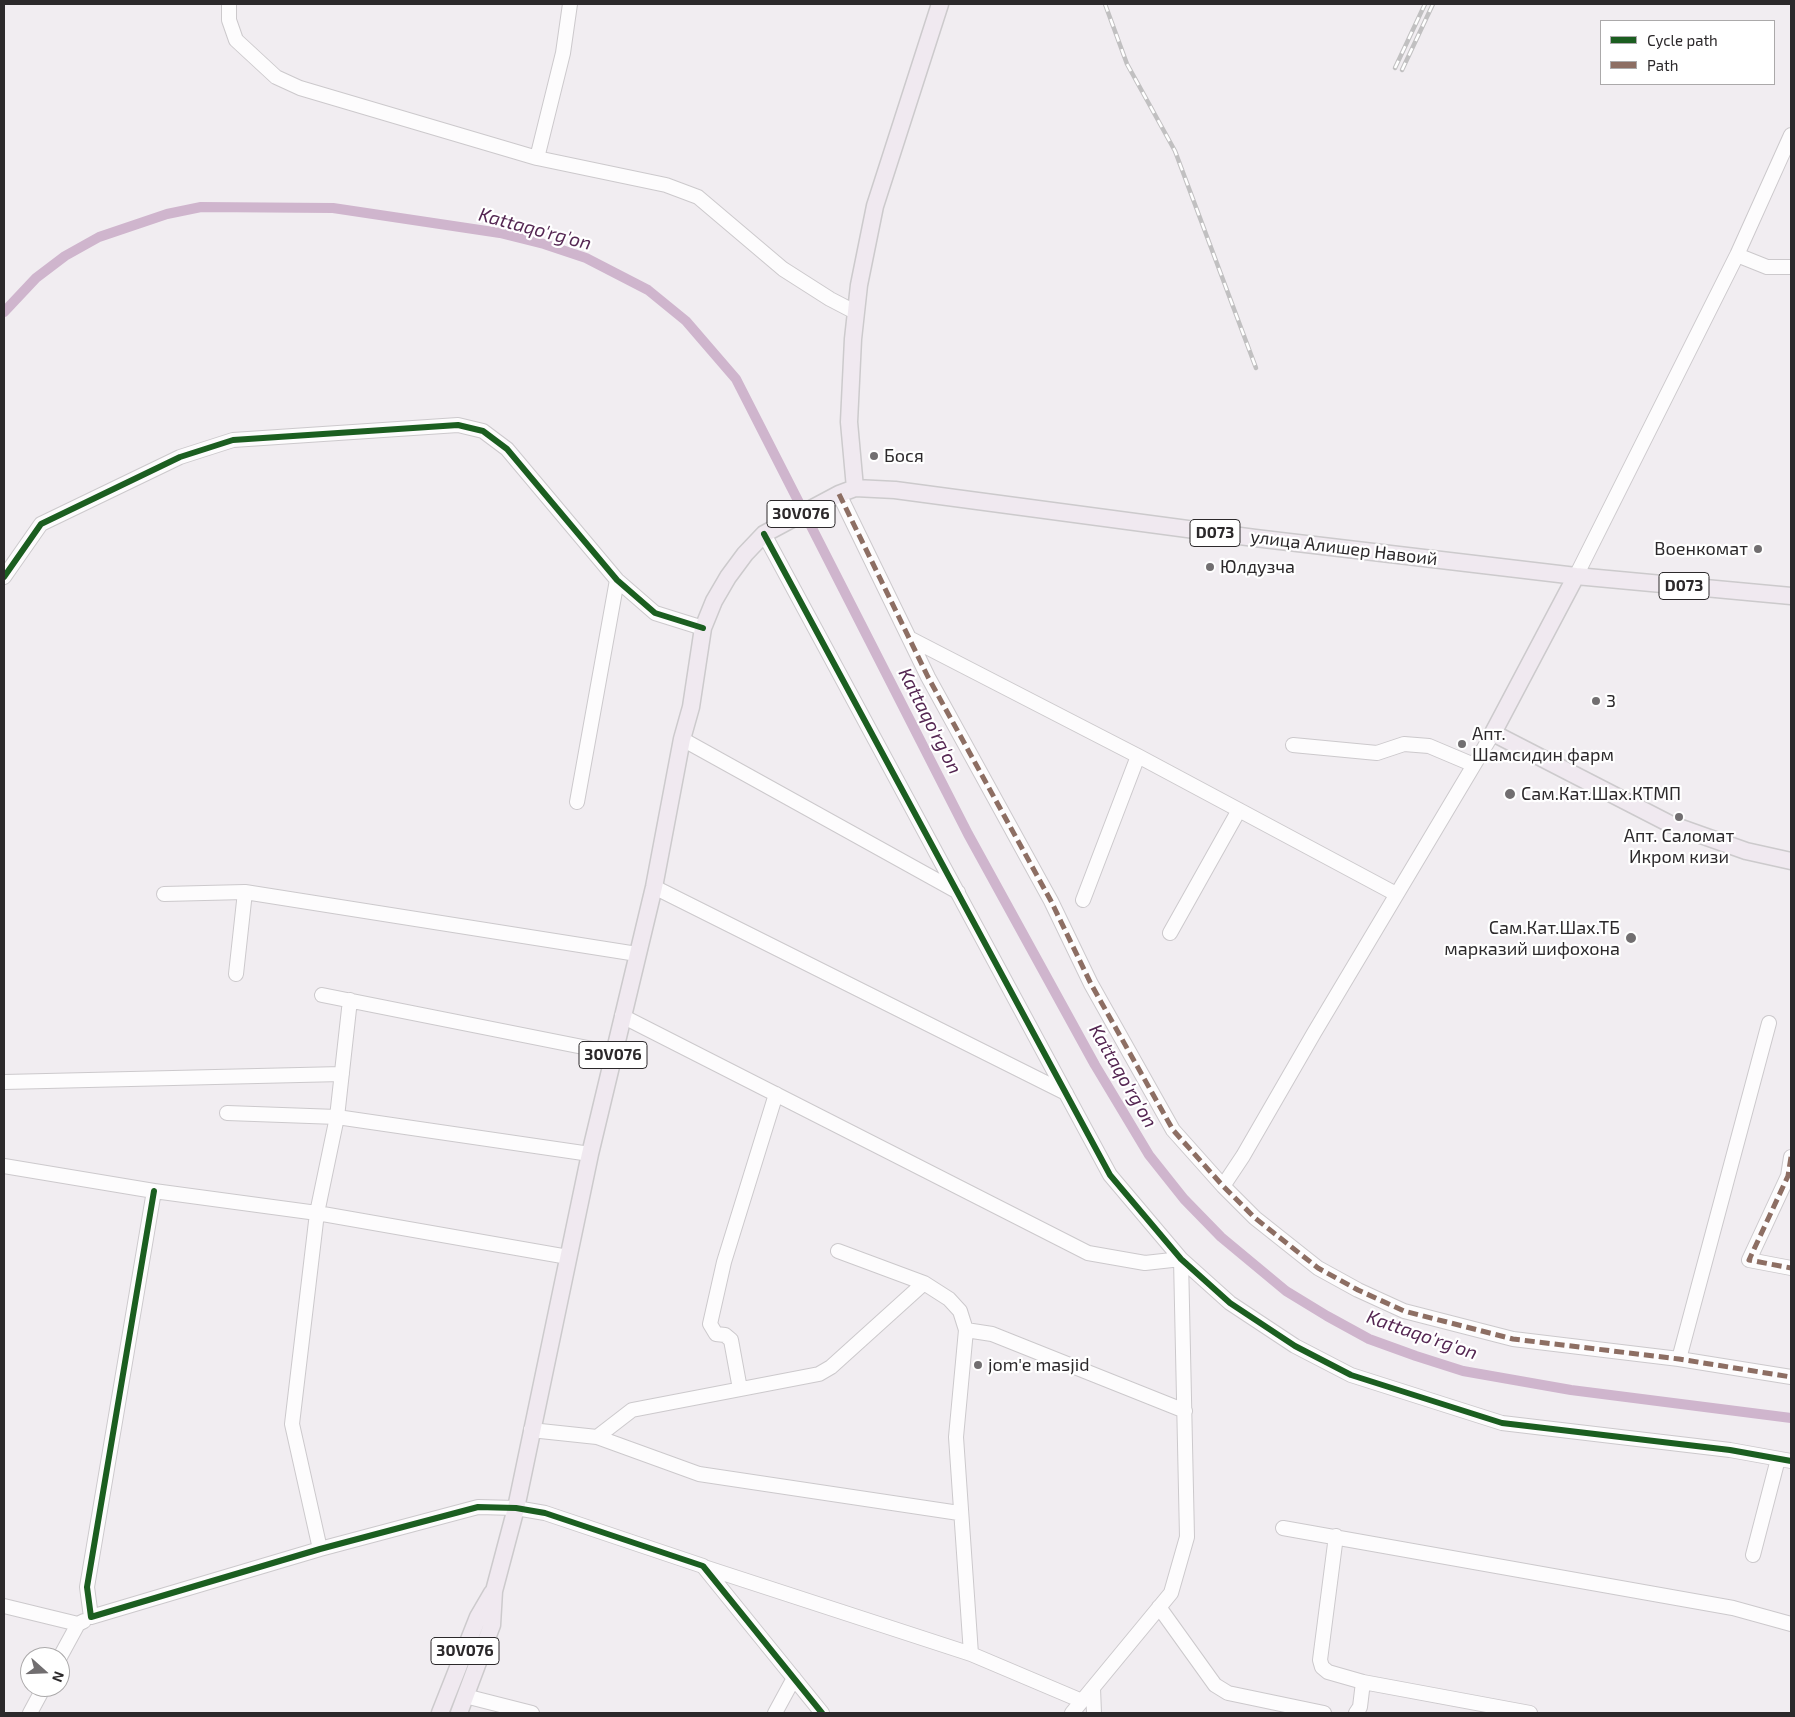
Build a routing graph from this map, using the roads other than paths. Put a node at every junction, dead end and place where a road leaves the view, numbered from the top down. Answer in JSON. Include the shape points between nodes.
{"nodes":[{"id":1,"x":229,"y":4,"type":"edge"},
{"id":2,"x":570,"y":4,"type":"edge"},
{"id":3,"x":940,"y":4,"type":"edge"},
{"id":4,"x":1791,"y":135,"type":"edge"},
{"id":5,"x":537,"y":158,"type":"junction"},
{"id":6,"x":1737,"y":255,"type":"junction"},
{"id":7,"x":1791,"y":267,"type":"edge"},
{"id":8,"x":855,"y":312,"type":"junction"},
{"id":9,"x":855,"y":488,"type":"junction"},
{"id":10,"x":839,"y":494,"type":"junction"},
{"id":11,"x":764,"y":534,"type":"junction"},
{"id":12,"x":1576,"y":576,"type":"junction"},
{"id":13,"x":4,"y":577,"type":"edge"},
{"id":14,"x":616,"y":580,"type":"junction"},
{"id":15,"x":1791,"y":596,"type":"edge"},
{"id":16,"x":703,"y":628,"type":"junction"},
{"id":17,"x":909,"y":638,"type":"junction"},
{"id":18,"x":1493,"y":733,"type":"junction"},
{"id":19,"x":682,"y":739,"type":"junction"},
{"id":20,"x":1293,"y":746,"type":"dead end"},
{"id":21,"x":1138,"y":756,"type":"junction"},
{"id":22,"x":1474,"y":765,"type":"junction"},
{"id":23,"x":577,"y":802,"type":"dead end"},
{"id":24,"x":1239,"y":810,"type":"junction"},
{"id":25,"x":1791,"y":861,"type":"edge"},
{"id":26,"x":654,"y":887,"type":"junction"},
{"id":27,"x":245,"y":892,"type":"junction"},
{"id":28,"x":958,"y":892,"type":"junction"},
{"id":29,"x":164,"y":894,"type":"dead end"},
{"id":30,"x":1396,"y":894,"type":"junction"},
{"id":31,"x":1083,"y":900,"type":"dead end"},
{"id":32,"x":1170,"y":933,"type":"dead end"},
{"id":33,"x":638,"y":954,"type":"junction"},
{"id":34,"x":236,"y":974,"type":"dead end"},
{"id":35,"x":322,"y":996,"type":"dead end"},
{"id":36,"x":350,"y":1000,"type":"junction"},
{"id":37,"x":622,"y":1016,"type":"junction"},
{"id":38,"x":1769,"y":1023,"type":"dead end"},
{"id":39,"x":613,"y":1053,"type":"junction"},
{"id":40,"x":342,"y":1074,"type":"junction"},
{"id":41,"x":4,"y":1082,"type":"edge"},
{"id":42,"x":1066,"y":1093,"type":"junction"},
{"id":43,"x":776,"y":1094,"type":"junction"},
{"id":44,"x":227,"y":1113,"type":"dead end"},
{"id":45,"x":337,"y":1117,"type":"junction"},
{"id":46,"x":590,"y":1154,"type":"junction"},
{"id":47,"x":1791,"y":1157,"type":"edge"},
{"id":48,"x":4,"y":1166,"type":"edge"},
{"id":49,"x":1790,"y":1176,"type":"edge"},
{"id":50,"x":1223,"y":1186,"type":"junction"},
{"id":51,"x":154,"y":1191,"type":"junction"},
{"id":52,"x":317,"y":1213,"type":"junction"},
{"id":53,"x":838,"y":1251,"type":"dead end"},
{"id":54,"x":568,"y":1257,"type":"junction"},
{"id":55,"x":1182,"y":1259,"type":"junction"},
{"id":56,"x":1791,"y":1268,"type":"edge"},
{"id":57,"x":924,"y":1283,"type":"junction"},
{"id":58,"x":966,"y":1330,"type":"junction"},
{"id":59,"x":1679,"y":1359,"type":"junction"},
{"id":60,"x":1791,"y":1377,"type":"edge"},
{"id":61,"x":740,"y":1389,"type":"junction"},
{"id":62,"x":1185,"y":1411,"type":"junction"},
{"id":63,"x":531,"y":1430,"type":"junction"},
{"id":64,"x":597,"y":1437,"type":"junction"},
{"id":65,"x":1785,"y":1460,"type":"edge"},
{"id":66,"x":516,"y":1508,"type":"junction"},
{"id":67,"x":960,"y":1514,"type":"junction"},
{"id":68,"x":1283,"y":1528,"type":"dead end"},
{"id":69,"x":1336,"y":1536,"type":"junction"},
{"id":70,"x":320,"y":1549,"type":"junction"},
{"id":71,"x":1752,"y":1556,"type":"dead end"},
{"id":72,"x":703,"y":1566,"type":"junction"},
{"id":73,"x":494,"y":1591,"type":"junction"},
{"id":74,"x":4,"y":1606,"type":"edge"},
{"id":75,"x":1160,"y":1607,"type":"junction"},
{"id":76,"x":91,"y":1617,"type":"junction"},
{"id":77,"x":78,"y":1624,"type":"junction"},
{"id":78,"x":1791,"y":1624,"type":"edge"},
{"id":79,"x":65,"y":1647,"type":"edge"},
{"id":80,"x":971,"y":1654,"type":"junction"},
{"id":81,"x":794,"y":1678,"type":"junction"},
{"id":82,"x":1363,"y":1682,"type":"junction"},
{"id":83,"x":1093,"y":1688,"type":"junction"},
{"id":84,"x":465,"y":1696,"type":"junction"},
{"id":85,"x":39,"y":1697,"type":"edge"},
{"id":86,"x":1082,"y":1701,"type":"junction"},
{"id":87,"x":30,"y":1713,"type":"edge"},
{"id":88,"x":440,"y":1713,"type":"edge"},
{"id":89,"x":459,"y":1713,"type":"edge"},
{"id":90,"x":532,"y":1713,"type":"edge"},
{"id":91,"x":775,"y":1713,"type":"edge"},
{"id":92,"x":822,"y":1713,"type":"edge"},
{"id":93,"x":1072,"y":1713,"type":"edge"},
{"id":94,"x":1094,"y":1713,"type":"edge"},
{"id":95,"x":1324,"y":1713,"type":"edge"},
{"id":96,"x":1356,"y":1713,"type":"edge"},
{"id":97,"x":1530,"y":1713,"type":"edge"}],
"edges":[{"from":1,"to":5,"type":"street","via":[[229,20],[236,40],[276,77],[300,88]]},
{"from":2,"to":5,"type":"street","via":[[563,53]]},
{"from":3,"to":8,"type":"main road","via":[[875,206]]},
{"from":4,"to":6,"type":"street"},
{"from":5,"to":8,"type":"street","via":[[666,185],[698,197],[783,269]]},
{"from":6,"to":7,"type":"street","via":[[1767,268]]},
{"from":6,"to":12,"type":"street"},
{"from":8,"to":9,"type":"main road","via":[[849,422]]},
{"from":9,"to":10,"type":"main road","name":"улица Алишер Навоий","number":"30V076"},
{"from":9,"to":12,"type":"main road","name":"улица Алишер Навоий","number":"D073","via":[[895,490],[1255,538]]},
{"from":10,"to":11,"type":"main road","number":"30V076"},
{"from":10,"to":17,"type":"street"},
{"from":11,"to":16,"type":"main road","number":"30V076","via":[[728,577]]},
{"from":11,"to":28,"type":"street"},
{"from":12,"to":15,"type":"main road","name":"улица Алишер Навоий","number":"D073"},
{"from":12,"to":18,"type":"main road"},
{"from":13,"to":14,"type":"street","via":[[41,524],[180,457],[233,440],[458,426],[483,431],[507,449]]},
{"from":14,"to":16,"type":"street","via":[[655,613]]},
{"from":14,"to":23,"type":"street"},
{"from":16,"to":19,"type":"main road","number":"30V076","via":[[691,707]]},
{"from":17,"to":21,"type":"street"},
{"from":17,"to":50,"type":"street","via":[[1173,1130]]},
{"from":18,"to":22,"type":"street"},
{"from":18,"to":25,"type":"main road","via":[[1670,824],[1746,851]]},
{"from":19,"to":26,"type":"main road","number":"30V076"},
{"from":19,"to":28,"type":"street"},
{"from":20,"to":22,"type":"street","via":[[1377,753],[1404,744],[1429,746]]},
{"from":21,"to":24,"type":"street"},
{"from":21,"to":31,"type":"street"},
{"from":22,"to":30,"type":"street"},
{"from":24,"to":30,"type":"street"},
{"from":24,"to":32,"type":"street"},
{"from":26,"to":33,"type":"main road","number":"30V076"},
{"from":26,"to":42,"type":"street"},
{"from":27,"to":29,"type":"street"},
{"from":27,"to":33,"type":"street"},
{"from":27,"to":34,"type":"street"},
{"from":28,"to":42,"type":"street"},
{"from":30,"to":50,"type":"street"},
{"from":33,"to":37,"type":"main road","number":"30V076"},
{"from":35,"to":36,"type":"street"},
{"from":36,"to":39,"type":"street"},
{"from":36,"to":40,"type":"street"},
{"from":37,"to":39,"type":"main road","number":"30V076"},
{"from":37,"to":43,"type":"street"},
{"from":38,"to":59,"type":"street"},
{"from":39,"to":46,"type":"main road","number":"30V076"},
{"from":40,"to":41,"type":"street"},
{"from":40,"to":45,"type":"street"},
{"from":42,"to":55,"type":"street","via":[[1110,1175]]},
{"from":43,"to":55,"type":"street","via":[[1088,1253],[1145,1263]]},
{"from":43,"to":61,"type":"street","via":[[724,1262],[710,1324],[716,1334],[731,1340]]},
{"from":44,"to":45,"type":"street"},
{"from":45,"to":46,"type":"street"},
{"from":45,"to":52,"type":"street"},
{"from":46,"to":54,"type":"main road","number":"30V076"},
{"from":47,"to":49,"type":"street"},
{"from":48,"to":51,"type":"street"},
{"from":49,"to":56,"type":"street","via":[[1749,1260]]},
{"from":50,"to":59,"type":"street","via":[[1255,1218],[1318,1268],[1404,1311],[1513,1339]]},
{"from":51,"to":52,"type":"street"},
{"from":51,"to":76,"type":"street","via":[[86,1587]]},
{"from":52,"to":54,"type":"street"},
{"from":52,"to":70,"type":"street","via":[[292,1424]]},
{"from":53,"to":57,"type":"street"},
{"from":54,"to":63,"type":"main road","number":"30V076"},
{"from":55,"to":62,"type":"street"},
{"from":55,"to":65,"type":"street","via":[[1230,1303],[1295,1346],[1351,1374],[1502,1423],[1730,1450]]},
{"from":57,"to":58,"type":"street","via":[[949,1299],[960,1311]]},
{"from":57,"to":61,"type":"street","via":[[831,1367],[819,1374]]},
{"from":58,"to":62,"type":"street","via":[[992,1334]]},
{"from":58,"to":67,"type":"street","via":[[956,1437]]},
{"from":59,"to":60,"type":"street"},
{"from":61,"to":64,"type":"street","via":[[632,1410]]},
{"from":62,"to":75,"type":"street","via":[[1187,1537],[1171,1593]]},
{"from":63,"to":64,"type":"street"},
{"from":63,"to":66,"type":"main road","number":"30V076"},
{"from":64,"to":67,"type":"street","via":[[699,1474]]},
{"from":65,"to":71,"type":"street"},
{"from":66,"to":70,"type":"street","via":[[478,1507]]},
{"from":66,"to":72,"type":"street","via":[[545,1513]]},
{"from":66,"to":73,"type":"main road","number":"30V076"},
{"from":67,"to":80,"type":"street"},
{"from":68,"to":69,"type":"street"},
{"from":69,"to":78,"type":"street","via":[[1734,1608]]},
{"from":69,"to":82,"type":"street","via":[[1320,1660],[1328,1672]]},
{"from":70,"to":76,"type":"street"},
{"from":72,"to":80,"type":"street"},
{"from":72,"to":81,"type":"street"},
{"from":73,"to":84,"type":"main road","number":"30V076","via":[[492,1625]]},
{"from":73,"to":88,"type":"main road","number":"30V076","via":[[478,1617]]},
{"from":74,"to":77,"type":"street"},
{"from":75,"to":83,"type":"street"},
{"from":75,"to":95,"type":"street","via":[[1215,1685],[1228,1693]]},
{"from":76,"to":77,"type":"street"},
{"from":77,"to":79,"type":"street"},
{"from":80,"to":86,"type":"street"},
{"from":81,"to":91,"type":"street"},
{"from":81,"to":92,"type":"street"},
{"from":82,"to":96,"type":"street","via":[[1360,1707]]},
{"from":82,"to":97,"type":"street"},
{"from":83,"to":86,"type":"street"},
{"from":83,"to":94,"type":"street"},
{"from":84,"to":89,"type":"main road","number":"30V076"},
{"from":84,"to":90,"type":"street"},
{"from":85,"to":87,"type":"street"},
{"from":86,"to":93,"type":"street"}]}
